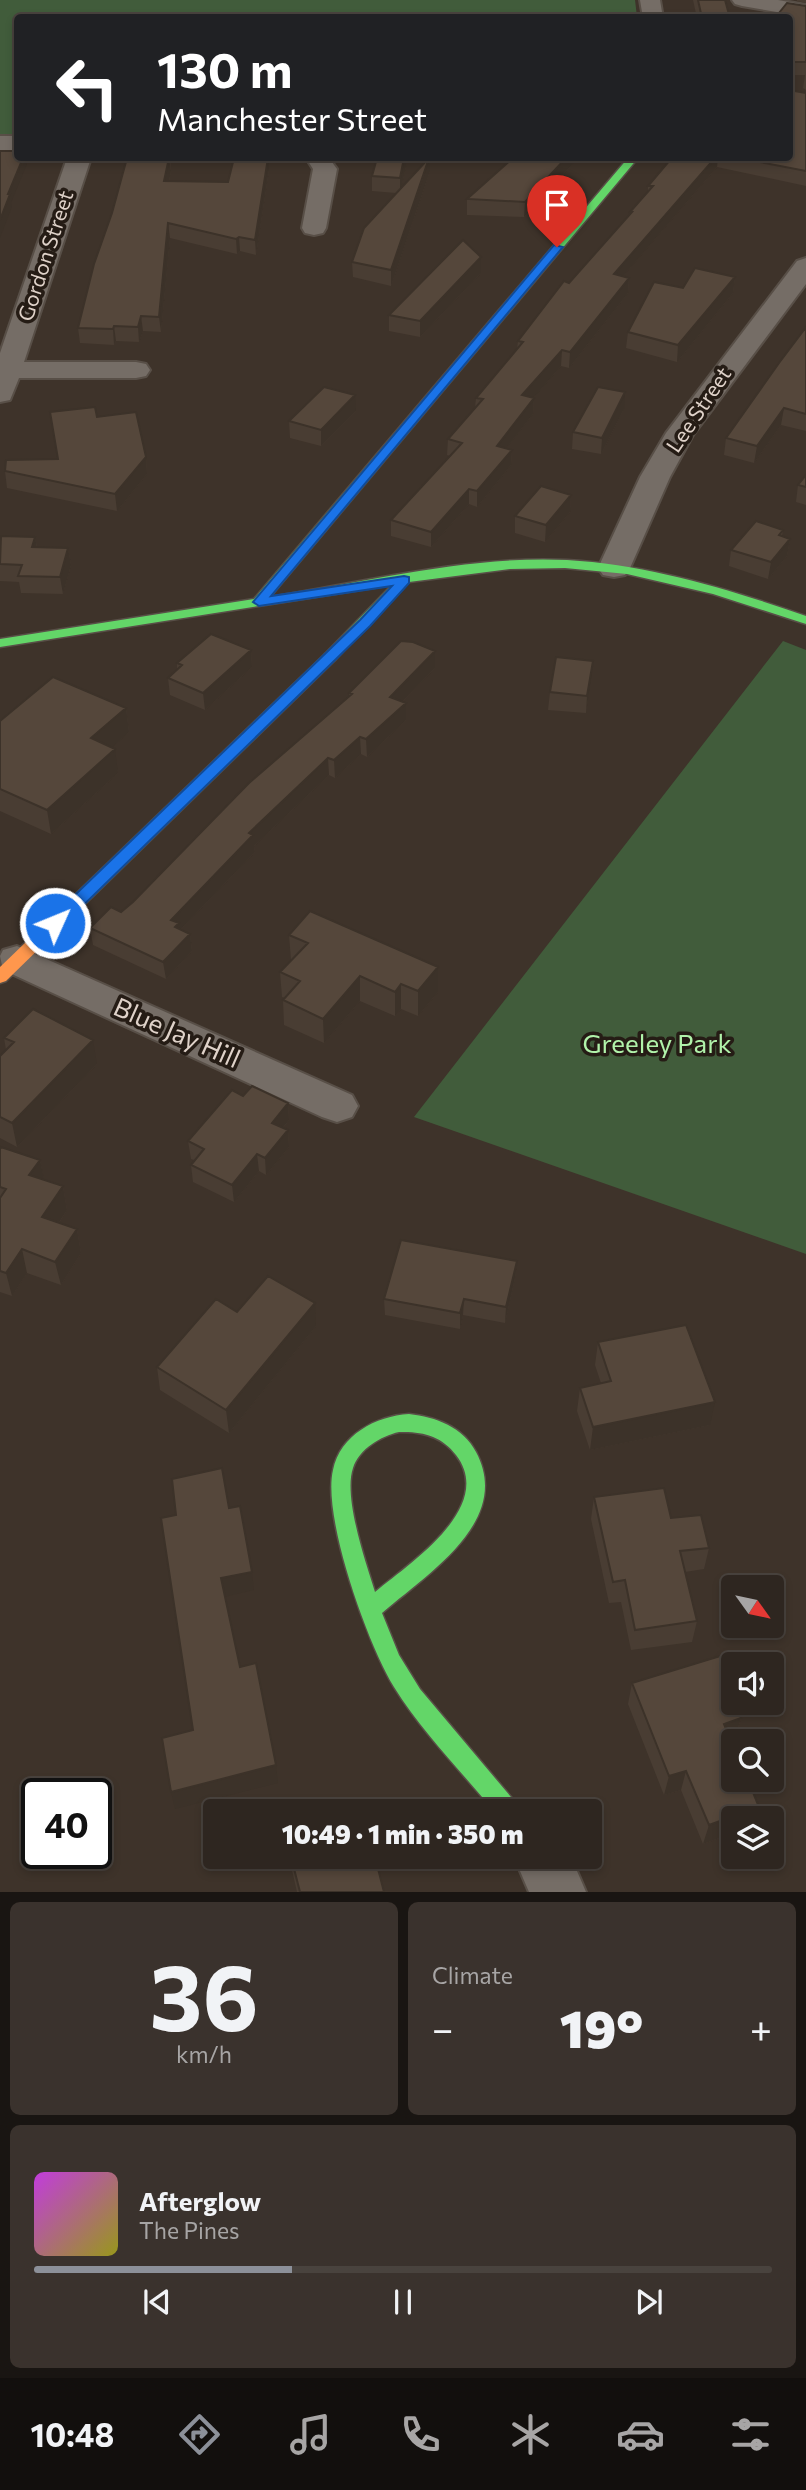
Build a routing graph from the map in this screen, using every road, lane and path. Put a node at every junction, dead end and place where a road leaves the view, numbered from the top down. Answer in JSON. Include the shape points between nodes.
{"nodes":[{"id":1,"x":742,"y":0,"type":"edge"},
{"id":2,"x":806,"y":10,"type":"edge"},
{"id":3,"x":78,"y":161,"type":"edge"},
{"id":4,"x":320,"y":161,"type":"edge"},
{"id":5,"x":630,"y":161,"type":"edge"},
{"id":6,"x":314,"y":228,"type":"dead end"},
{"id":7,"x":806,"y":266,"type":"edge"},
{"id":8,"x":136,"y":370,"type":"dead end"},
{"id":9,"x":3,"y":378,"type":"edge"},
{"id":10,"x":614,"y":568,"type":"junction"},
{"id":11,"x":404,"y":580,"type":"junction"},
{"id":12,"x":259,"y":602,"type":"junction"},
{"id":13,"x":806,"y":620,"type":"edge"},
{"id":14,"x":0,"y":643,"type":"edge"},
{"id":15,"x":8,"y":969,"type":"edge"},
{"id":16,"x":337,"y":1106,"type":"dead end"},
{"id":17,"x":371,"y":1609,"type":"junction"},
{"id":18,"x":498,"y":1799,"type":"edge"},
{"id":19,"x":547,"y":1869,"type":"edge"},
{"id":20,"x":558,"y":1892,"type":"edge"}],
"edges":[{"from":1,"to":2,"type":"street"},
{"from":3,"to":9,"type":"street","name":"Gordon Street"},
{"from":4,"to":6,"type":"street","via":[[325,169]]},
{"from":5,"to":12,"type":"street"},
{"from":7,"to":10,"type":"street","name":"Lee Street","via":[[680,433]]},
{"from":8,"to":9,"type":"street"},
{"from":10,"to":11,"type":"street","via":[[533,564]]},
{"from":10,"to":13,"type":"street","via":[[686,580]]},
{"from":11,"to":12,"type":"street"},
{"from":11,"to":15,"type":"street"},
{"from":12,"to":14,"type":"street"},
{"from":15,"to":16,"type":"street","name":"Blue Jay Hill"},
{"from":17,"to":17,"type":"street","via":[[341,1499],[347,1456],[360,1441],[387,1426],[418,1423],[439,1429],[455,1439],[475,1473],[477,1493],[471,1512]]},
{"from":17,"to":18,"type":"street","via":[[389,1660],[432,1723]]},
{"from":19,"to":20,"type":"street"}]}
